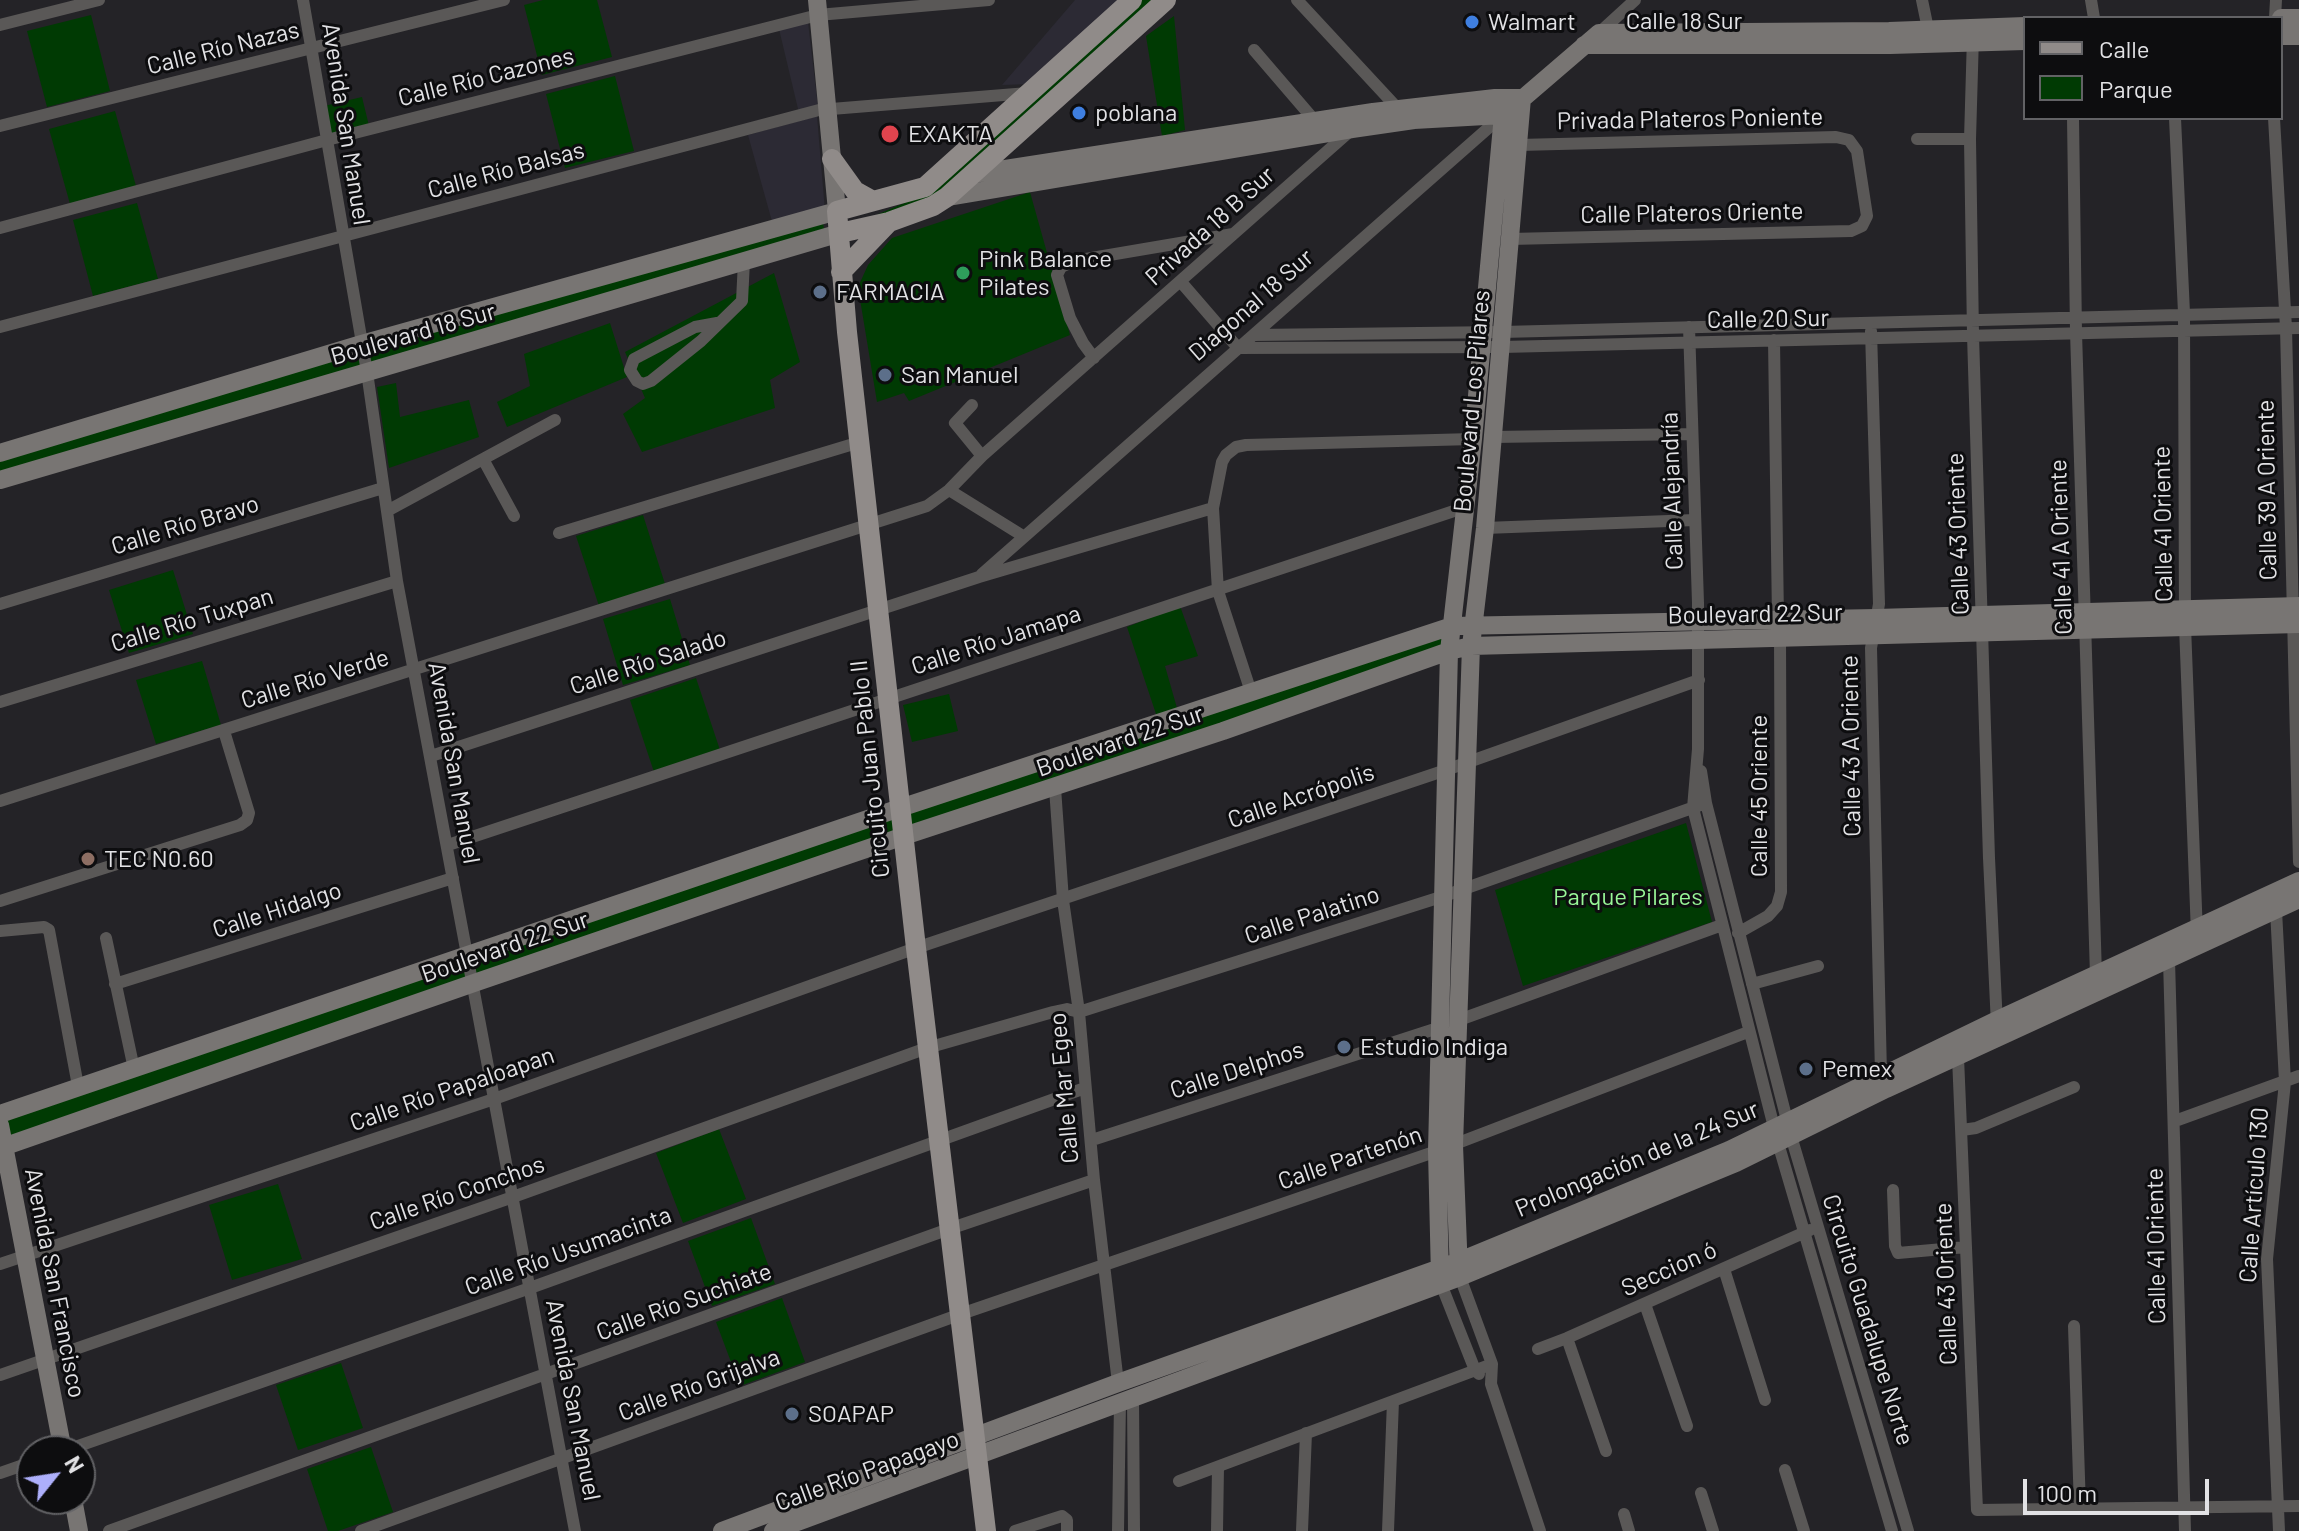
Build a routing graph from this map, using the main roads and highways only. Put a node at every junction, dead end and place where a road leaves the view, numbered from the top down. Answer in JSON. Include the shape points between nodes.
{"nodes":[{"id":1,"x":1132,"y":0,"type":"edge"},
{"id":2,"x":1166,"y":0,"type":"edge"},
{"id":3,"x":832,"y":159,"type":"road end"},
{"id":4,"x":873,"y":201,"type":"junction"},
{"id":5,"x":889,"y":222,"type":"junction"},
{"id":6,"x":840,"y":233,"type":"junction"},
{"id":7,"x":841,"y":272,"type":"junction"},
{"id":8,"x":986,"y":1531,"type":"edge"}],
"edges":[{"from":1,"to":4,"type":"main road","via":[[925,187]]},
{"from":2,"to":5,"type":"main road","via":[[947,197]]},
{"from":3,"to":4,"type":"main road","via":[[855,191]]},
{"from":4,"to":6,"type":"main road","name":"Circuito Juan Pablo II","via":[[837,211]]},
{"from":5,"to":6,"type":"main road"},
{"from":5,"to":7,"type":"main road"},
{"from":6,"to":7,"type":"main road","name":"Circuito Juan Pablo II"},
{"from":7,"to":8,"type":"main road","name":"Circuito Juan Pablo II"}]}
